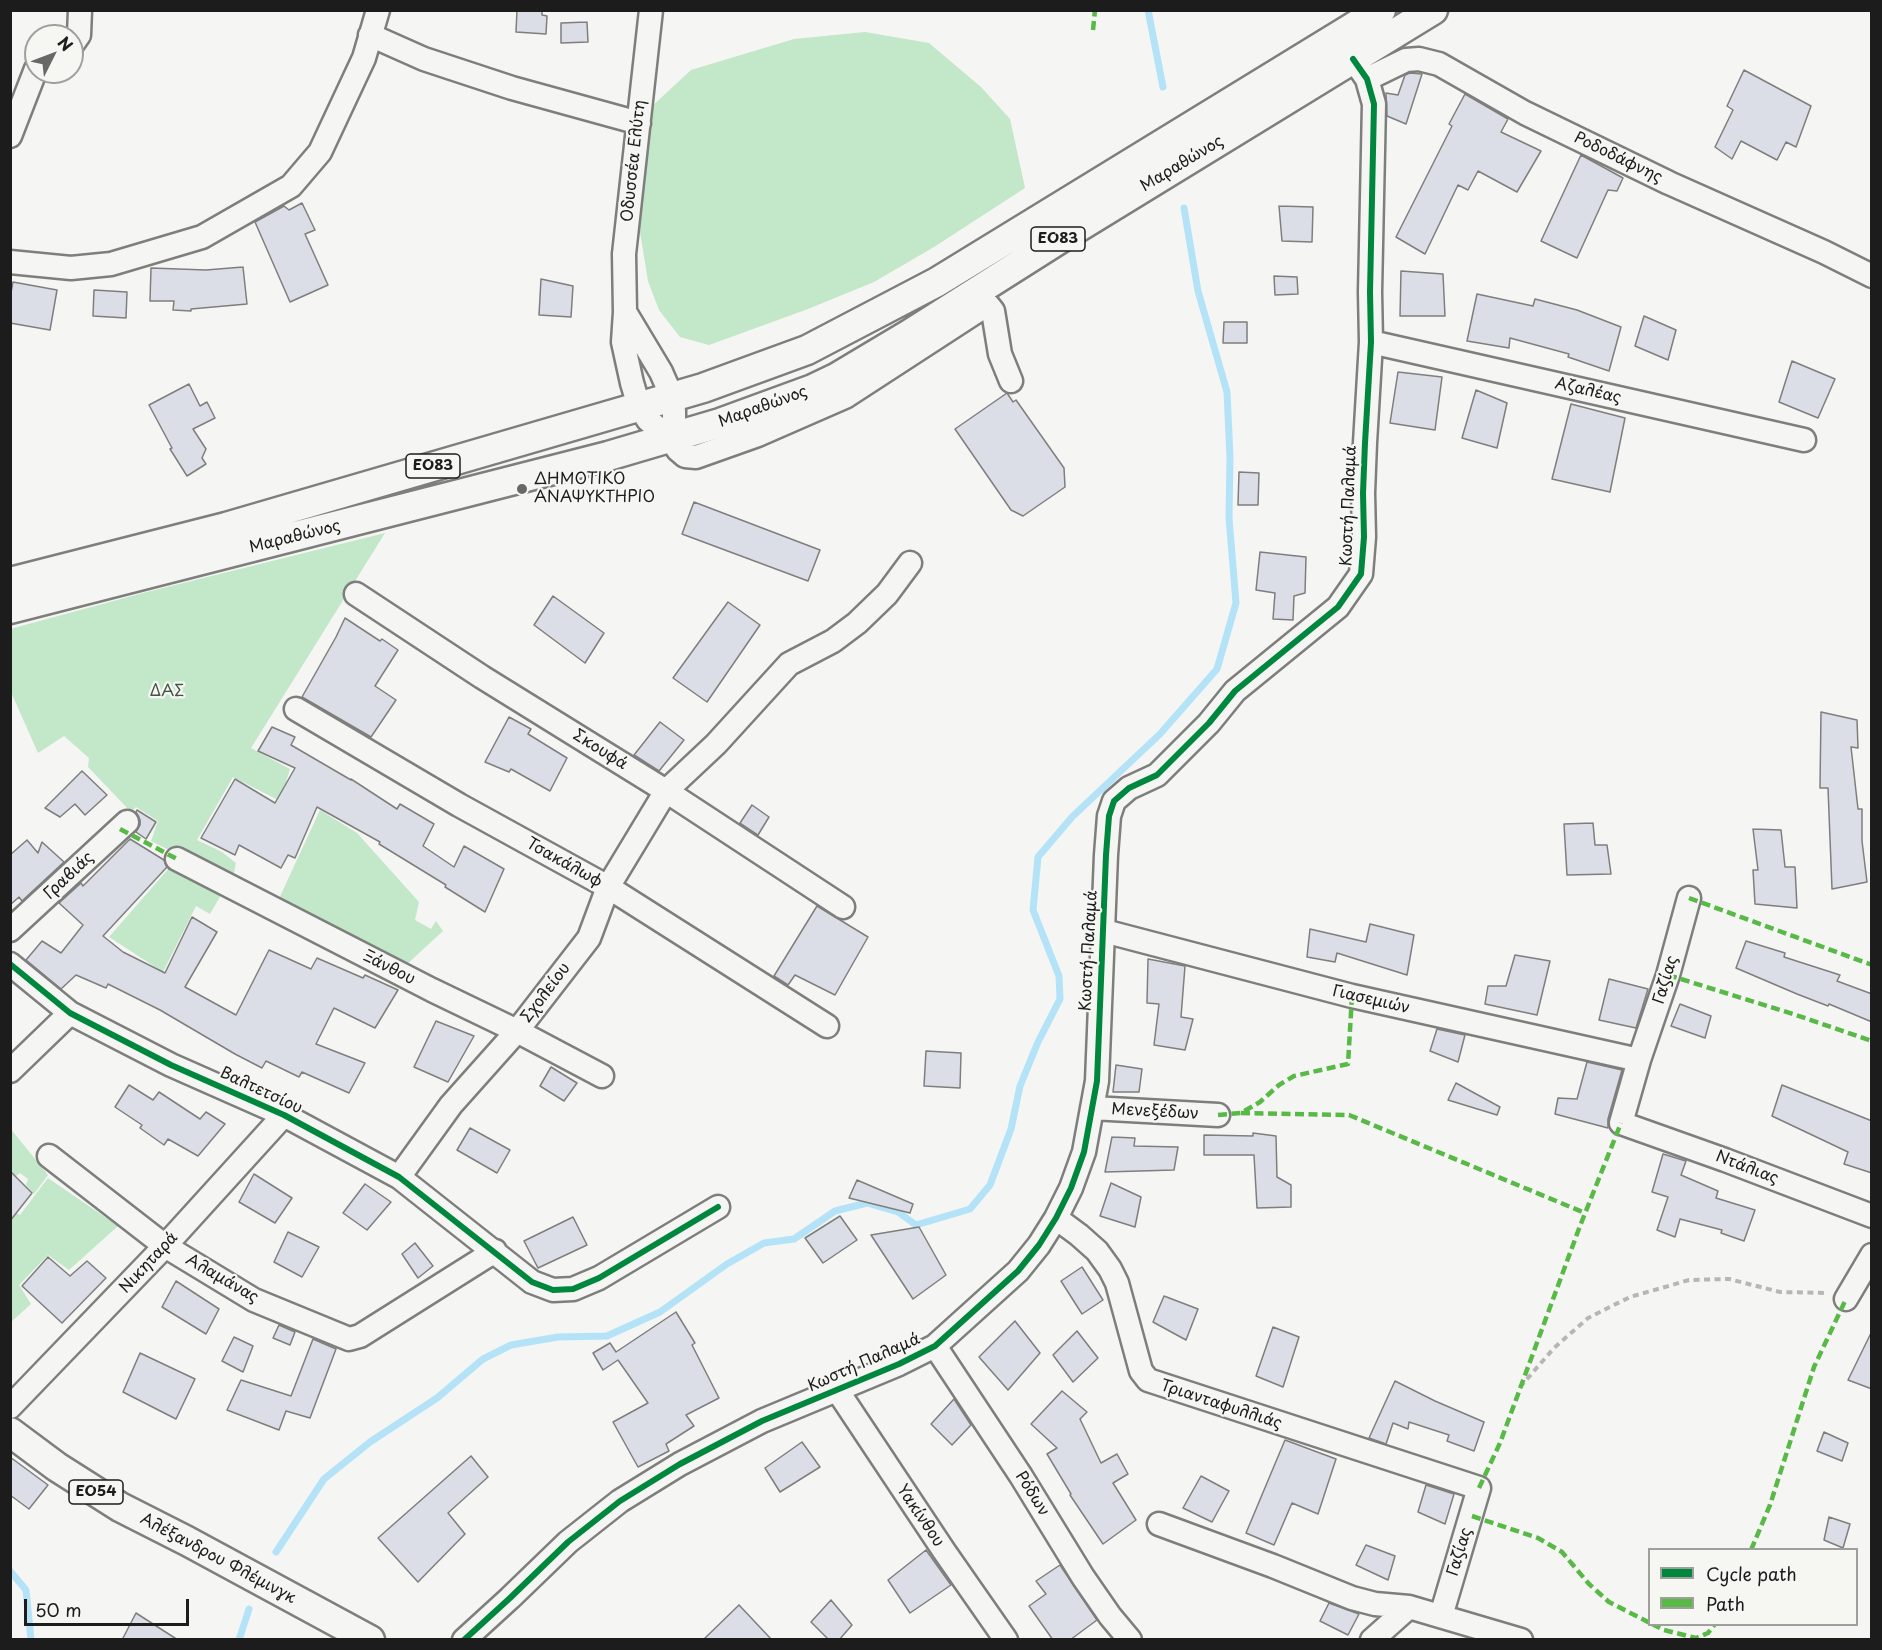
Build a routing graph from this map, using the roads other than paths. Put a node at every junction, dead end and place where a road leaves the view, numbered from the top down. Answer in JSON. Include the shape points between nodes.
{"nodes":[{"id":1,"x":378,"y":10,"type":"edge"},
{"id":2,"x":651,"y":10,"type":"edge"},
{"id":3,"x":1381,"y":10,"type":"edge"},
{"id":4,"x":1432,"y":10,"type":"edge"},
{"id":5,"x":370,"y":35,"type":"junction"},
{"id":6,"x":1360,"y":69,"type":"junction"},
{"id":7,"x":30,"y":84,"type":"edge"},
{"id":8,"x":639,"y":123,"type":"junction"},
{"id":9,"x":10,"y":136,"type":"edge"},
{"id":10,"x":10,"y":262,"type":"edge"},
{"id":11,"x":1872,"y":276,"type":"edge"},
{"id":12,"x":625,"y":312,"type":"junction"},
{"id":13,"x":1371,"y":342,"type":"junction"},
{"id":14,"x":1011,"y":381,"type":"dead end"},
{"id":15,"x":672,"y":397,"type":"junction"},
{"id":16,"x":639,"y":406,"type":"junction"},
{"id":17,"x":670,"y":438,"type":"junction"},
{"id":18,"x":1804,"y":440,"type":"dead end"},
{"id":19,"x":910,"y":563,"type":"dead end"},
{"id":20,"x":10,"y":582,"type":"edge"},
{"id":21,"x":356,"y":594,"type":"dead end"},
{"id":22,"x":10,"y":609,"type":"edge"},
{"id":23,"x":296,"y":709,"type":"dead end"},
{"id":24,"x":666,"y":791,"type":"junction"},
{"id":25,"x":127,"y":822,"type":"dead end"},
{"id":26,"x":177,"y":859,"type":"dead end"},
{"id":27,"x":608,"y":887,"type":"junction"},
{"id":28,"x":1689,"y":898,"type":"dead end"},
{"id":29,"x":843,"y":907,"type":"dead end"},
{"id":30,"x":10,"y":930,"type":"edge"},
{"id":31,"x":1104,"y":931,"type":"junction"},
{"id":32,"x":10,"y":964,"type":"edge"},
{"id":33,"x":70,"y":1013,"type":"junction"},
{"id":34,"x":826,"y":1026,"type":"dead end"},
{"id":35,"x":518,"y":1031,"type":"junction"},
{"id":36,"x":1639,"y":1060,"type":"junction"},
{"id":37,"x":10,"y":1071,"type":"edge"},
{"id":38,"x":602,"y":1077,"type":"dead end"},
{"id":39,"x":1092,"y":1108,"type":"junction"},
{"id":40,"x":284,"y":1115,"type":"junction"},
{"id":41,"x":1218,"y":1115,"type":"dead end"},
{"id":42,"x":1621,"y":1123,"type":"joint"},
{"id":43,"x":49,"y":1156,"type":"dead end"},
{"id":44,"x":399,"y":1177,"type":"junction"},
{"id":45,"x":718,"y":1207,"type":"dead end"},
{"id":46,"x":1872,"y":1216,"type":"edge"},
{"id":47,"x":1056,"y":1218,"type":"junction"},
{"id":48,"x":165,"y":1246,"type":"junction"},
{"id":49,"x":495,"y":1251,"type":"junction"},
{"id":50,"x":1872,"y":1255,"type":"edge"},
{"id":51,"x":1850,"y":1292,"type":"road end"},
{"id":52,"x":935,"y":1347,"type":"junction"},
{"id":53,"x":837,"y":1390,"type":"junction"},
{"id":54,"x":10,"y":1407,"type":"edge"},
{"id":55,"x":10,"y":1432,"type":"edge"},
{"id":56,"x":1479,"y":1488,"type":"joint"},
{"id":57,"x":1158,"y":1524,"type":"dead end"},
{"id":58,"x":1409,"y":1607,"type":"junction"},
{"id":59,"x":1441,"y":1616,"type":"junction"},
{"id":60,"x":370,"y":1640,"type":"edge"},
{"id":61,"x":464,"y":1640,"type":"edge"},
{"id":62,"x":1005,"y":1640,"type":"edge"},
{"id":63,"x":1130,"y":1640,"type":"edge"},
{"id":64,"x":1372,"y":1640,"type":"edge"},
{"id":65,"x":1521,"y":1640,"type":"edge"}],
"edges":[{"from":1,"to":5,"type":"street"},
{"from":2,"to":8,"type":"street","name":"Οδυσσέα Ελύτη"},
{"from":3,"to":15,"type":"main road","name":"Μαραθώνος","number":"ΕΟ83","via":[[938,282],[807,350]]},
{"from":4,"to":6,"type":"main road","name":"Μαραθώνος","number":"ΕΟ83"},
{"from":5,"to":8,"type":"street","via":[[424,59],[512,88]]},
{"from":5,"to":10,"type":"street","via":[[364,58],[320,152],[291,186],[202,237],[111,264],[71,268]]},
{"from":6,"to":11,"type":"street","name":"Ροδοδάφνης","via":[[1419,59],[1438,64],[1525,113]]},
{"from":6,"to":13,"type":"street","name":"Κωστή Παλαμά","via":[[1374,104]]},
{"from":6,"to":17,"type":"main road","name":"Μαραθώνος","number":"ΕΟ83","via":[[1069,233],[836,378],[759,410]]},
{"from":7,"to":9,"type":"street"},
{"from":8,"to":12,"type":"street","name":"Οδυσσέα Ελύτη","via":[[624,254]]},
{"from":12,"to":15,"type":"street"},
{"from":12,"to":16,"type":"street","name":"Οδυσσέα Ελύτη","via":[[623,342]]},
{"from":13,"to":18,"type":"street","name":"Αζαλέας"},
{"from":13,"to":31,"type":"street","name":"Κωστή Παλαμά","via":[[1361,574],[1338,607],[1235,691],[1157,775],[1114,801],[1109,816]]},
{"from":14,"to":17,"type":"street","via":[[1000,354],[993,311],[985,306],[844,397],[791,421],[696,457],[685,456]]},
{"from":15,"to":16,"type":"main road","name":"Μαραθώνος","number":"ΕΟ83"},
{"from":15,"to":17,"type":"street","via":[[675,411]]},
{"from":16,"to":17,"type":"street","via":[[648,420]]},
{"from":16,"to":20,"type":"main road","name":"Μαραθώνος","number":"ΕΟ83","via":[[226,527]]},
{"from":17,"to":22,"type":"main road","name":"Μαραθώνος","number":"ΕΟ83","via":[[475,492]]},
{"from":19,"to":24,"type":"street","name":"Σχολείου","via":[[887,594],[857,623],[833,641],[789,664],[716,744]]},
{"from":21,"to":24,"type":"street","name":"Σκουφά"},
{"from":23,"to":27,"type":"street","name":"Τσακάλωφ"},
{"from":24,"to":27,"type":"street","name":"Σχολείου"},
{"from":24,"to":29,"type":"street","name":"Σκουφά"},
{"from":25,"to":30,"type":"street","name":"Γραβιάς"},
{"from":26,"to":35,"type":"street","name":"Ξάνθου"},
{"from":27,"to":34,"type":"street","name":"Τσακάλωφ"},
{"from":27,"to":35,"type":"street","name":"Σχολείου","via":[[589,938]]},
{"from":28,"to":36,"type":"street","name":"Γαζίας"},
{"from":31,"to":36,"type":"street","name":"Γιασεμιών","via":[[1352,996]]},
{"from":31,"to":39,"type":"street","name":"Κωστή Παλαμά","via":[[1097,1081]]},
{"from":32,"to":33,"type":"street","name":"Βαλτετσίου"},
{"from":33,"to":37,"type":"street"},
{"from":33,"to":40,"type":"street","name":"Βαλτετσίου","via":[[171,1065]]},
{"from":35,"to":38,"type":"street","name":"Ξάνθου"},
{"from":35,"to":44,"type":"street","name":"Σχολείου","via":[[451,1105]]},
{"from":36,"to":42,"type":"street","name":"Γαζίας"},
{"from":39,"to":41,"type":"street","name":"Μενεξέδων"},
{"from":39,"to":47,"type":"street","name":"Κωστή Παλαμά","via":[[1084,1152]]},
{"from":40,"to":44,"type":"street","name":"Βαλτετσίου"},
{"from":40,"to":48,"type":"street","name":"Νικηταρά"},
{"from":42,"to":46,"type":"street","name":"Ντάλιας"},
{"from":43,"to":48,"type":"street","name":"Αλαμάνας"},
{"from":44,"to":49,"type":"street","name":"Βαλτετσίου"},
{"from":45,"to":49,"type":"street","name":"Βαλτετσίου","via":[[599,1278],[573,1289],[553,1290],[532,1282]]},
{"from":47,"to":52,"type":"street","name":"Κωστή Παλαμά","via":[[1018,1271]]},
{"from":47,"to":56,"type":"street","name":"Τριανταφυλλιάς","via":[[1097,1251],[1110,1269],[1141,1371],[1149,1380]]},
{"from":48,"to":49,"type":"street","name":"Αλαμάνας","via":[[254,1300],[349,1339],[360,1336]]},
{"from":48,"to":54,"type":"street","name":"Νικηταρά"},
{"from":50,"to":51,"type":"street"},
{"from":52,"to":53,"type":"street","name":"Κωστή Παλαμά"},
{"from":52,"to":63,"type":"street","name":"Ρόδων","via":[[1083,1577]]},
{"from":53,"to":61,"type":"street","name":"Κωστή Παλαμά","via":[[762,1421],[620,1501],[568,1542]]},
{"from":53,"to":62,"type":"street","name":"Υακίνθου"},
{"from":55,"to":60,"type":"main road","name":"Αλέξανδρου Φλέμινγκ","number":"ΕΟ54","via":[[120,1507]]},
{"from":56,"to":59,"type":"street","name":"Γαζίας"},
{"from":57,"to":58,"type":"street","via":[[1352,1598]]},
{"from":58,"to":59,"type":"street"},
{"from":58,"to":64,"type":"street"},
{"from":59,"to":65,"type":"street"}]}
